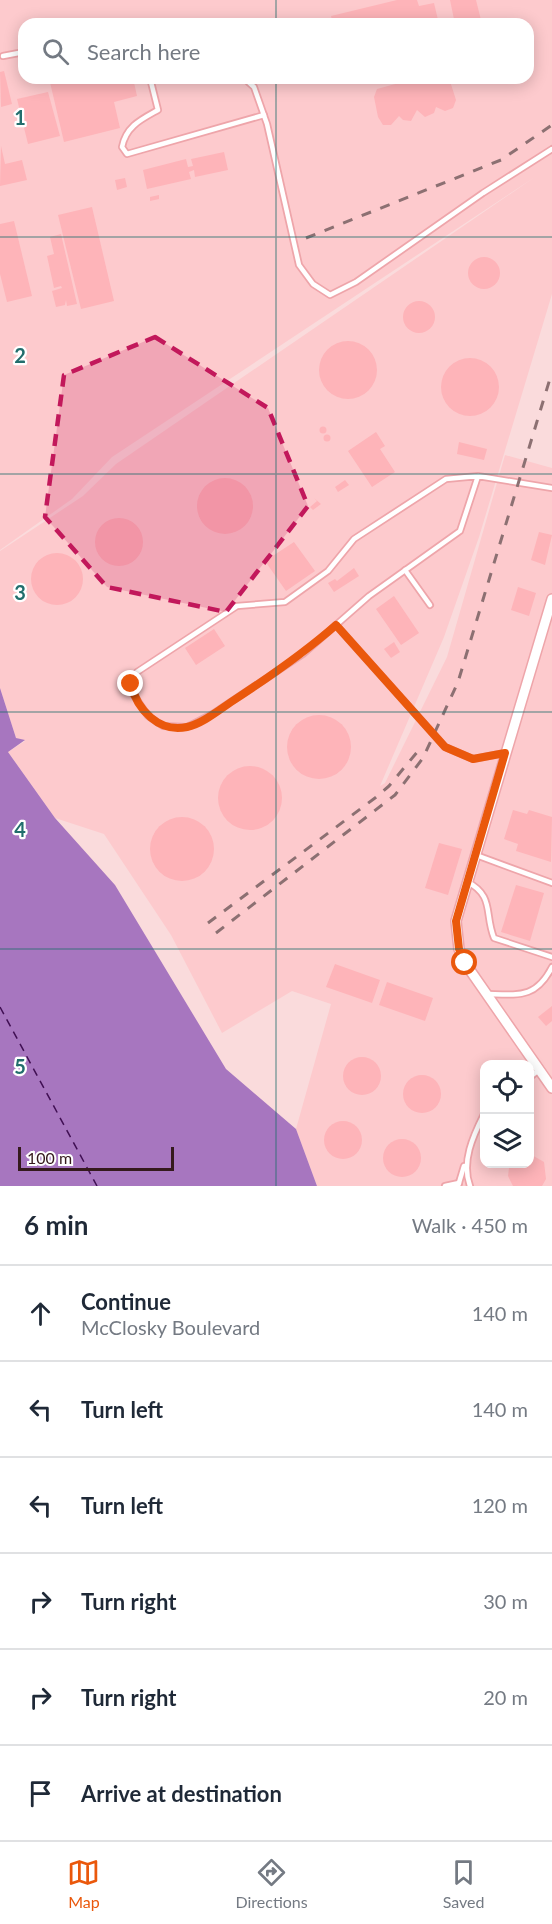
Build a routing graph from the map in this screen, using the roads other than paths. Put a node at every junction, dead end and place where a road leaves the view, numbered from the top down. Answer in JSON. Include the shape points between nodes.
{"nodes":[{"id":1,"x":18,"y":53,"type":"edge"},
{"id":2,"x":3,"y":56,"type":"dead end"},
{"id":3,"x":152,"y":84,"type":"edge"},
{"id":4,"x":251,"y":84,"type":"edge"},
{"id":5,"x":264,"y":115,"type":"junction"},
{"id":6,"x":552,"y":149,"type":"edge"},
{"id":7,"x":478,"y":476,"type":"junction"},
{"id":8,"x":552,"y":488,"type":"edge"},
{"id":9,"x":405,"y":570,"type":"junction"},
{"id":10,"x":552,"y":599,"type":"edge"},
{"id":11,"x":430,"y":604,"type":"dead end"},
{"id":12,"x":336,"y":625,"type":"junction"},
{"id":13,"x":505,"y":753,"type":"junction"},
{"id":14,"x":474,"y":855,"type":"junction"},
{"id":15,"x":466,"y":881,"type":"junction"},
{"id":16,"x":552,"y":882,"type":"edge"},
{"id":17,"x":552,"y":957,"type":"edge"},
{"id":18,"x":552,"y":966,"type":"edge"},
{"id":19,"x":486,"y":993,"type":"junction"},
{"id":20,"x":539,"y":1070,"type":"junction"},
{"id":21,"x":534,"y":1074,"type":"edge"},
{"id":22,"x":552,"y":1088,"type":"edge"},
{"id":23,"x":480,"y":1124,"type":"edge"},
{"id":24,"x":468,"y":1155,"type":"junction"},
{"id":25,"x":458,"y":1184,"type":"edge"},
{"id":26,"x":446,"y":1186,"type":"edge"},
{"id":27,"x":470,"y":1186,"type":"edge"}],
"edges":[{"from":1,"to":2,"type":"lane"},
{"from":3,"to":5,"type":"lane","via":[[158,110],[134,123],[124,136],[122,147],[128,154]]},
{"from":4,"to":5,"type":"lane"},
{"from":5,"to":6,"type":"lane","via":[[299,265],[313,284],[330,295],[357,282]]},
{"from":7,"to":8,"type":"lane"},
{"from":7,"to":9,"type":"lane","via":[[460,531]]},
{"from":7,"to":12,"type":"lane","via":[[446,479],[354,539],[328,572],[285,602],[237,606],[137,672],[131,684],[133,694],[148,716],[163,726],[187,727],[303,654]]},
{"from":9,"to":11,"type":"lane"},
{"from":9,"to":12,"type":"lane"},
{"from":10,"to":13,"type":"street"},
{"from":12,"to":13,"type":"lane","via":[[445,747],[473,759]]},
{"from":13,"to":14,"type":"street"},
{"from":14,"to":15,"type":"street"},
{"from":14,"to":16,"type":"lane"},
{"from":15,"to":17,"type":"lane","via":[[484,895],[494,938]]},
{"from":15,"to":19,"type":"street","via":[[456,921],[458,942],[465,963]]},
{"from":18,"to":19,"type":"lane","via":[[531,992]]},
{"from":19,"to":20,"type":"street"},
{"from":20,"to":21,"type":"lane"},
{"from":20,"to":22,"type":"street"},
{"from":23,"to":24,"type":"lane"},
{"from":24,"to":25,"type":"lane"},
{"from":24,"to":27,"type":"lane"},
{"from":25,"to":26,"type":"lane"}]}
